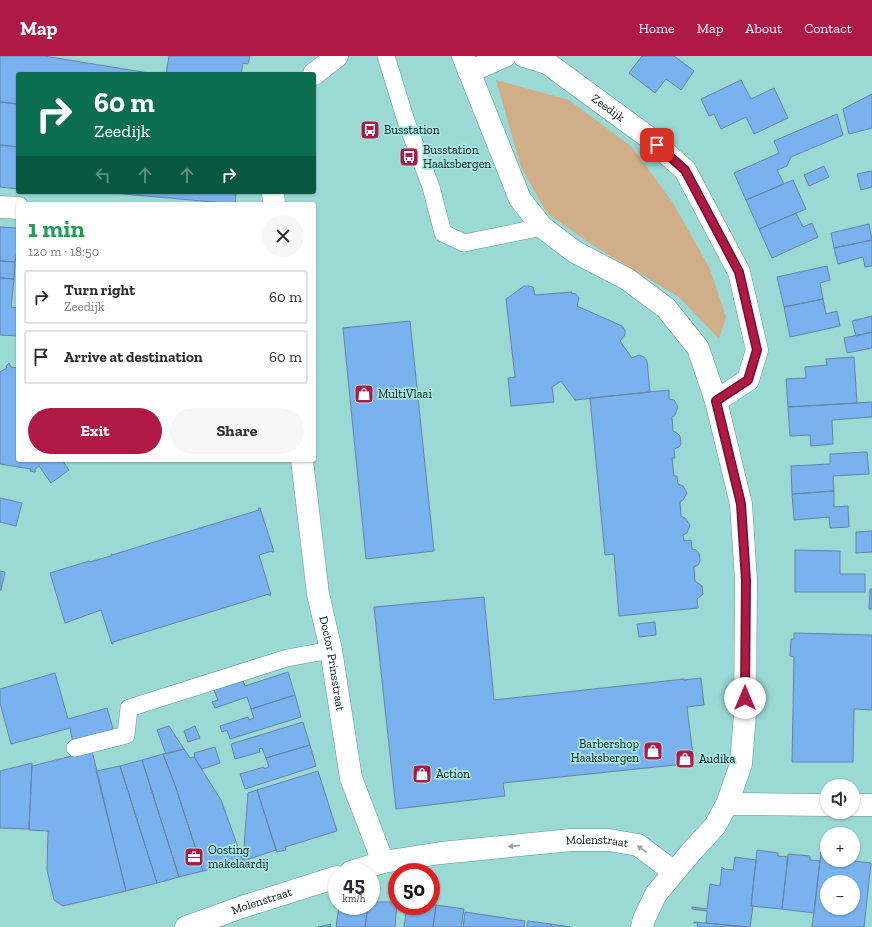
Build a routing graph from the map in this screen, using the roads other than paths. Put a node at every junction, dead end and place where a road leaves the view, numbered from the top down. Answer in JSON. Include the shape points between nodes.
{"nodes":[{"id":1,"x":337,"y":56,"type":"edge"},
{"id":2,"x":386,"y":56,"type":"edge"},
{"id":3,"x":505,"y":56,"type":"edge"},
{"id":4,"x":524,"y":56,"type":"edge"},
{"id":5,"x":466,"y":64,"type":"edge"},
{"id":6,"x":316,"y":72,"type":"edge"},
{"id":7,"x":0,"y":207,"type":"edge"},
{"id":8,"x":16,"y":208,"type":"edge"},
{"id":9,"x":542,"y":227,"type":"junction"},
{"id":10,"x":716,"y":401,"type":"junction"},
{"id":11,"x":302,"y":462,"type":"edge"},
{"id":12,"x":331,"y":650,"type":"junction"},
{"id":13,"x":75,"y":748,"type":"dead end"},
{"id":14,"x":727,"y":804,"type":"junction"},
{"id":15,"x":820,"y":805,"type":"edge"},
{"id":16,"x":860,"y":805,"type":"edge"},
{"id":17,"x":872,"y":805,"type":"edge"},
{"id":18,"x":384,"y":862,"type":"junction"},
{"id":19,"x":380,"y":863,"type":"edge"},
{"id":20,"x":674,"y":872,"type":"junction"},
{"id":21,"x":328,"y":880,"type":"edge"},
{"id":22,"x":186,"y":927,"type":"edge"},
{"id":23,"x":642,"y":927,"type":"edge"}],
"edges":[{"from":1,"to":6,"type":"street"},
{"from":2,"to":9,"type":"lane","via":[[406,121],[431,187],[443,232],[464,243]]},
{"from":3,"to":5,"type":"street"},
{"from":4,"to":10,"type":"street","name":"Zeedijk","via":[[547,63],[648,137],[685,170],[739,272],[757,350],[748,380]]},
{"from":5,"to":9,"type":"street","via":[[520,199]]},
{"from":7,"to":8,"type":"street"},
{"from":9,"to":10,"type":"street","via":[[575,252],[627,279],[666,308],[698,348]]},
{"from":10,"to":14,"type":"street","via":[[741,504],[746,580],[745,714],[742,757]]},
{"from":11,"to":12,"type":"street","name":"Doctor Prinsstraat","via":[[318,594]]},
{"from":12,"to":13,"type":"lane","via":[[286,658],[129,708],[126,735]]},
{"from":12,"to":18,"type":"street","name":"Doctor Prinsstraat","via":[[351,778]]},
{"from":14,"to":15,"type":"street"},
{"from":14,"to":20,"type":"street","via":[[715,826]]},
{"from":16,"to":17,"type":"street"},
{"from":18,"to":19,"type":"street","name":"Molenstraat"},
{"from":20,"to":18,"type":"street","name":"Molenstraat","one_way":true,"via":[[638,845],[609,840],[563,841],[441,853]]},
{"from":20,"to":23,"type":"street","via":[[656,894]]},
{"from":21,"to":22,"type":"street","name":"Molenstraat"}]}
